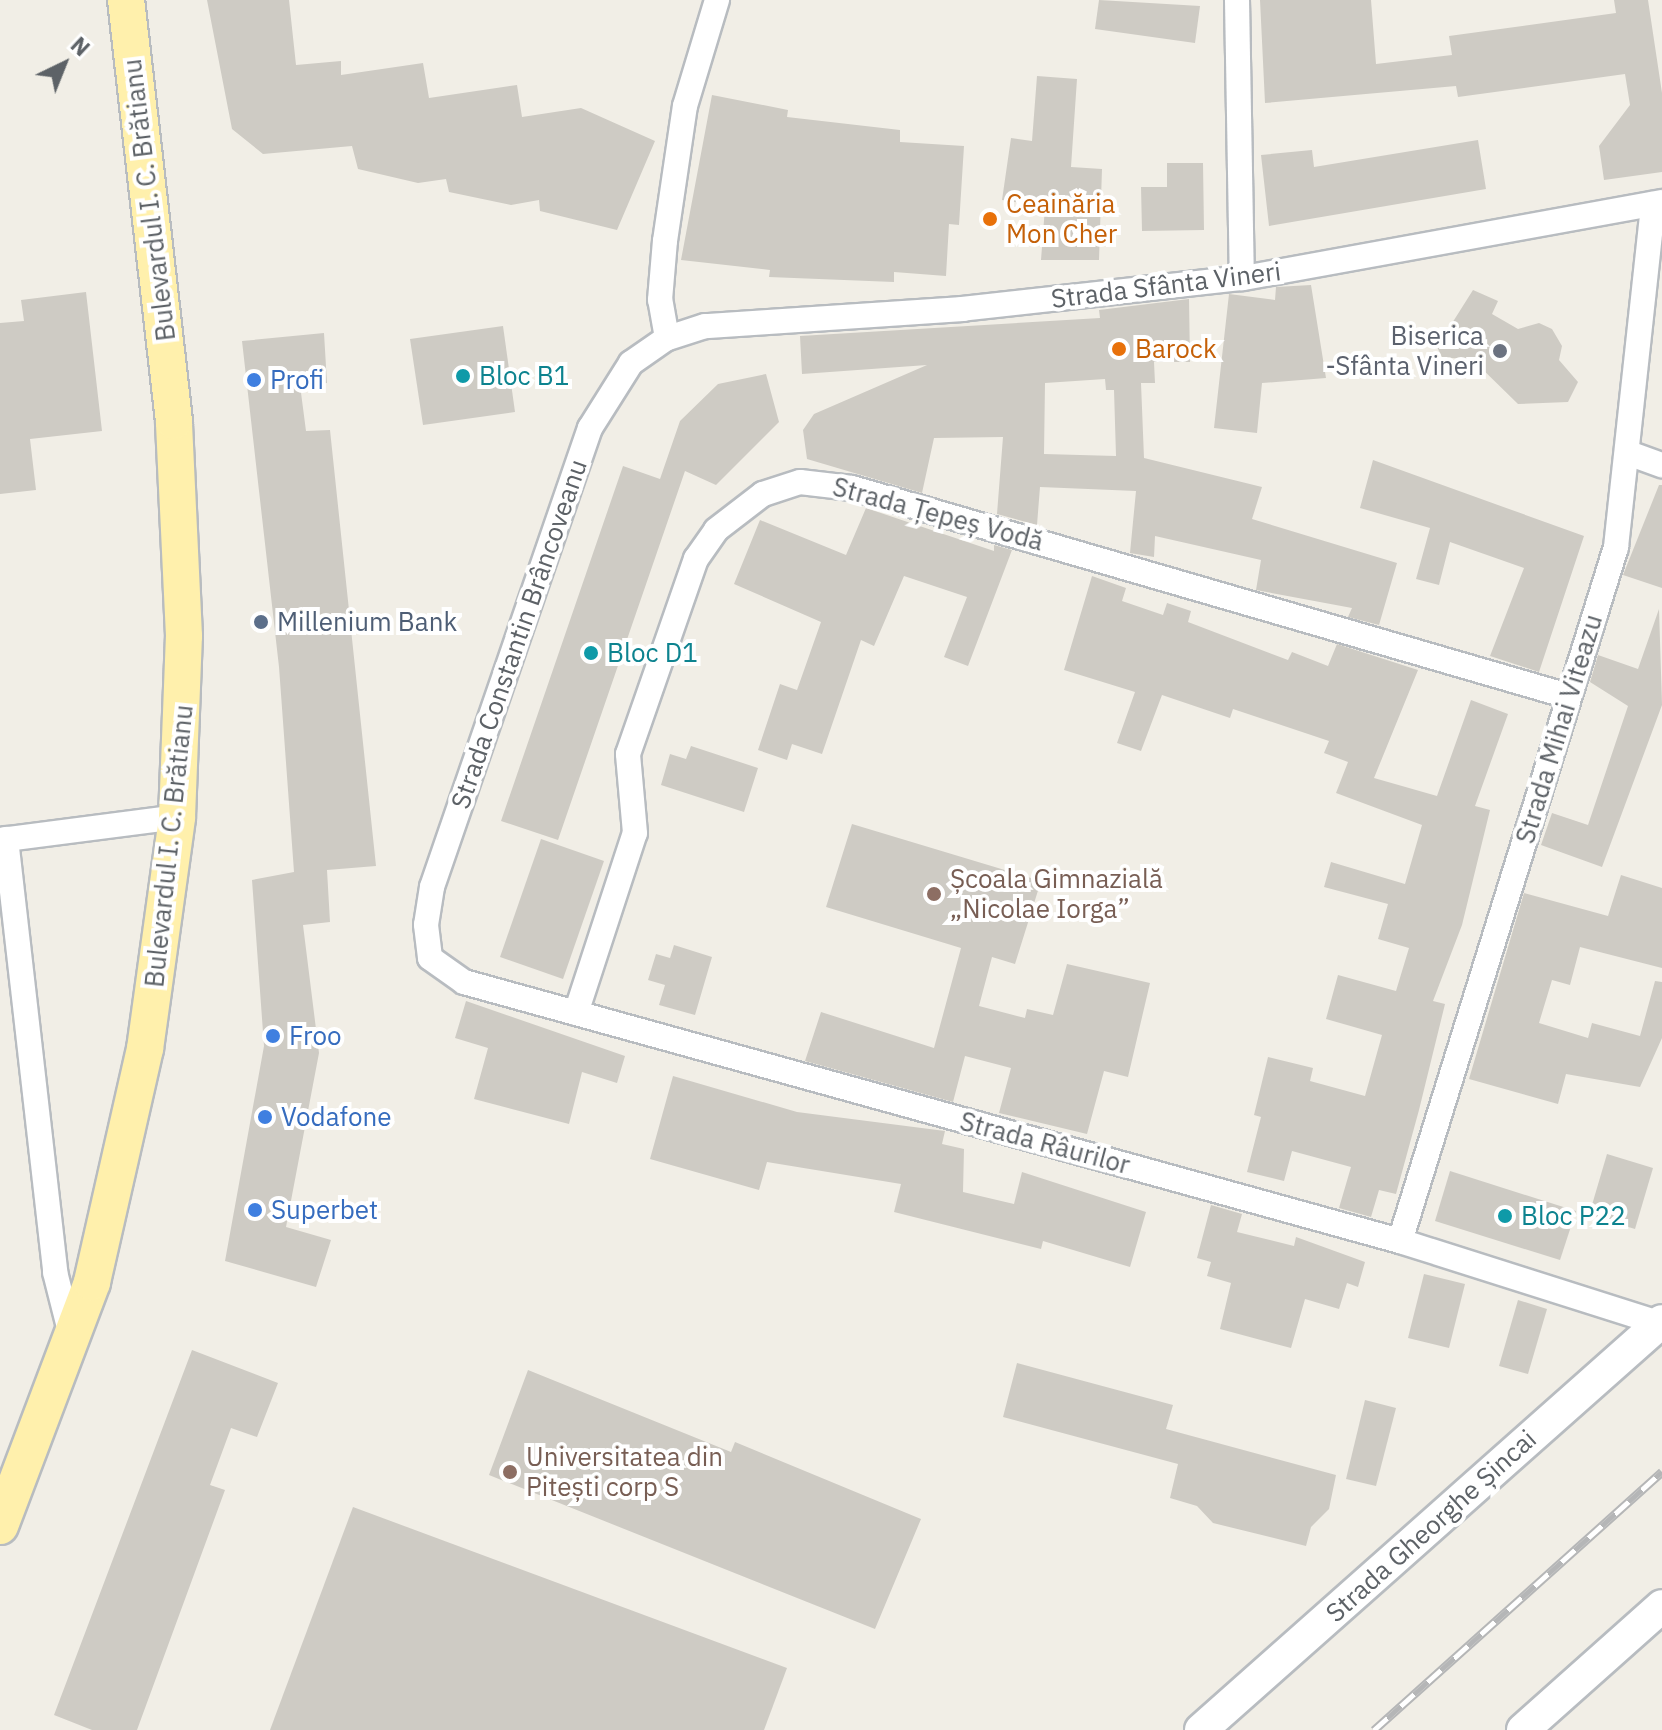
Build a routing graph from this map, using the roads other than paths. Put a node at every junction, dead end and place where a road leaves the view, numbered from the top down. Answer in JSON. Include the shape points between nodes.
{"nodes":[{"id":1,"x":126,"y":0,"type":"edge"},
{"id":2,"x":717,"y":0,"type":"edge"},
{"id":3,"x":1237,"y":0,"type":"edge"},
{"id":4,"x":1658,"y":203,"type":"edge"},
{"id":5,"x":1242,"y":278,"type":"junction"},
{"id":6,"x":667,"y":338,"type":"junction"},
{"id":7,"x":1631,"y":454,"type":"junction"},
{"id":8,"x":1662,"y":465,"type":"edge"},
{"id":9,"x":1568,"y":696,"type":"junction"},
{"id":10,"x":177,"y":817,"type":"junction"},
{"id":11,"x":3,"y":839,"type":"edge"},
{"id":12,"x":430,"y":958,"type":"joint"},
{"id":13,"x":576,"y":1013,"type":"junction"},
{"id":14,"x":1400,"y":1241,"type":"junction"},
{"id":15,"x":1661,"y":1323,"type":"edge"},
{"id":16,"x":73,"y":1343,"type":"junction"},
{"id":17,"x":0,"y":1526,"type":"edge"},
{"id":18,"x":1659,"y":1612,"type":"edge"},
{"id":19,"x":1201,"y":1730,"type":"edge"},
{"id":20,"x":1523,"y":1730,"type":"edge"}],
"edges":[{"from":1,"to":10,"type":"main road","name":"Bulevardul I. C. Brătianu","via":[[175,436],[184,636]]},
{"from":2,"to":6,"type":"street","via":[[685,106],[667,226],[660,300]]},
{"from":3,"to":5,"type":"street"},
{"from":4,"to":5,"type":"street","name":"Strada Sfânta Vineri"},
{"from":4,"to":7,"type":"street","name":"Strada Mihai Viteazu"},
{"from":5,"to":6,"type":"street","name":"Strada Sfânta Vineri","via":[[963,309],[705,326]]},
{"from":6,"to":12,"type":"street","name":"Strada Constantin Brâncoveanu","via":[[631,363],[590,428],[432,887]]},
{"from":7,"to":8,"type":"street"},
{"from":7,"to":9,"type":"street","name":"Strada Mihai Viteazu","via":[[1616,547]]},
{"from":9,"to":13,"type":"street","name":"Strada Țepeș Vodă","via":[[852,488],[800,482],[763,494],[716,530],[696,559],[628,754],[635,833]]},
{"from":9,"to":14,"type":"street","name":"Strada Mihai Viteazu"},
{"from":10,"to":11,"type":"street"},
{"from":10,"to":16,"type":"main road","name":"Bulevardul I. C. Brătianu","via":[[145,1049]]},
{"from":11,"to":16,"type":"street","via":[[55,1272]]},
{"from":12,"to":13,"type":"street","name":"Strada Râurilor","via":[[464,982]]},
{"from":13,"to":14,"type":"street","name":"Strada Râurilor"},
{"from":14,"to":15,"type":"street","name":"Strada Râurilor"},
{"from":15,"to":19,"type":"main road","name":"Strada Gheorghe Șincai"},
{"from":16,"to":17,"type":"main road","name":"Bulevardul I. C. Brătianu"},
{"from":18,"to":20,"type":"main road"}]}
